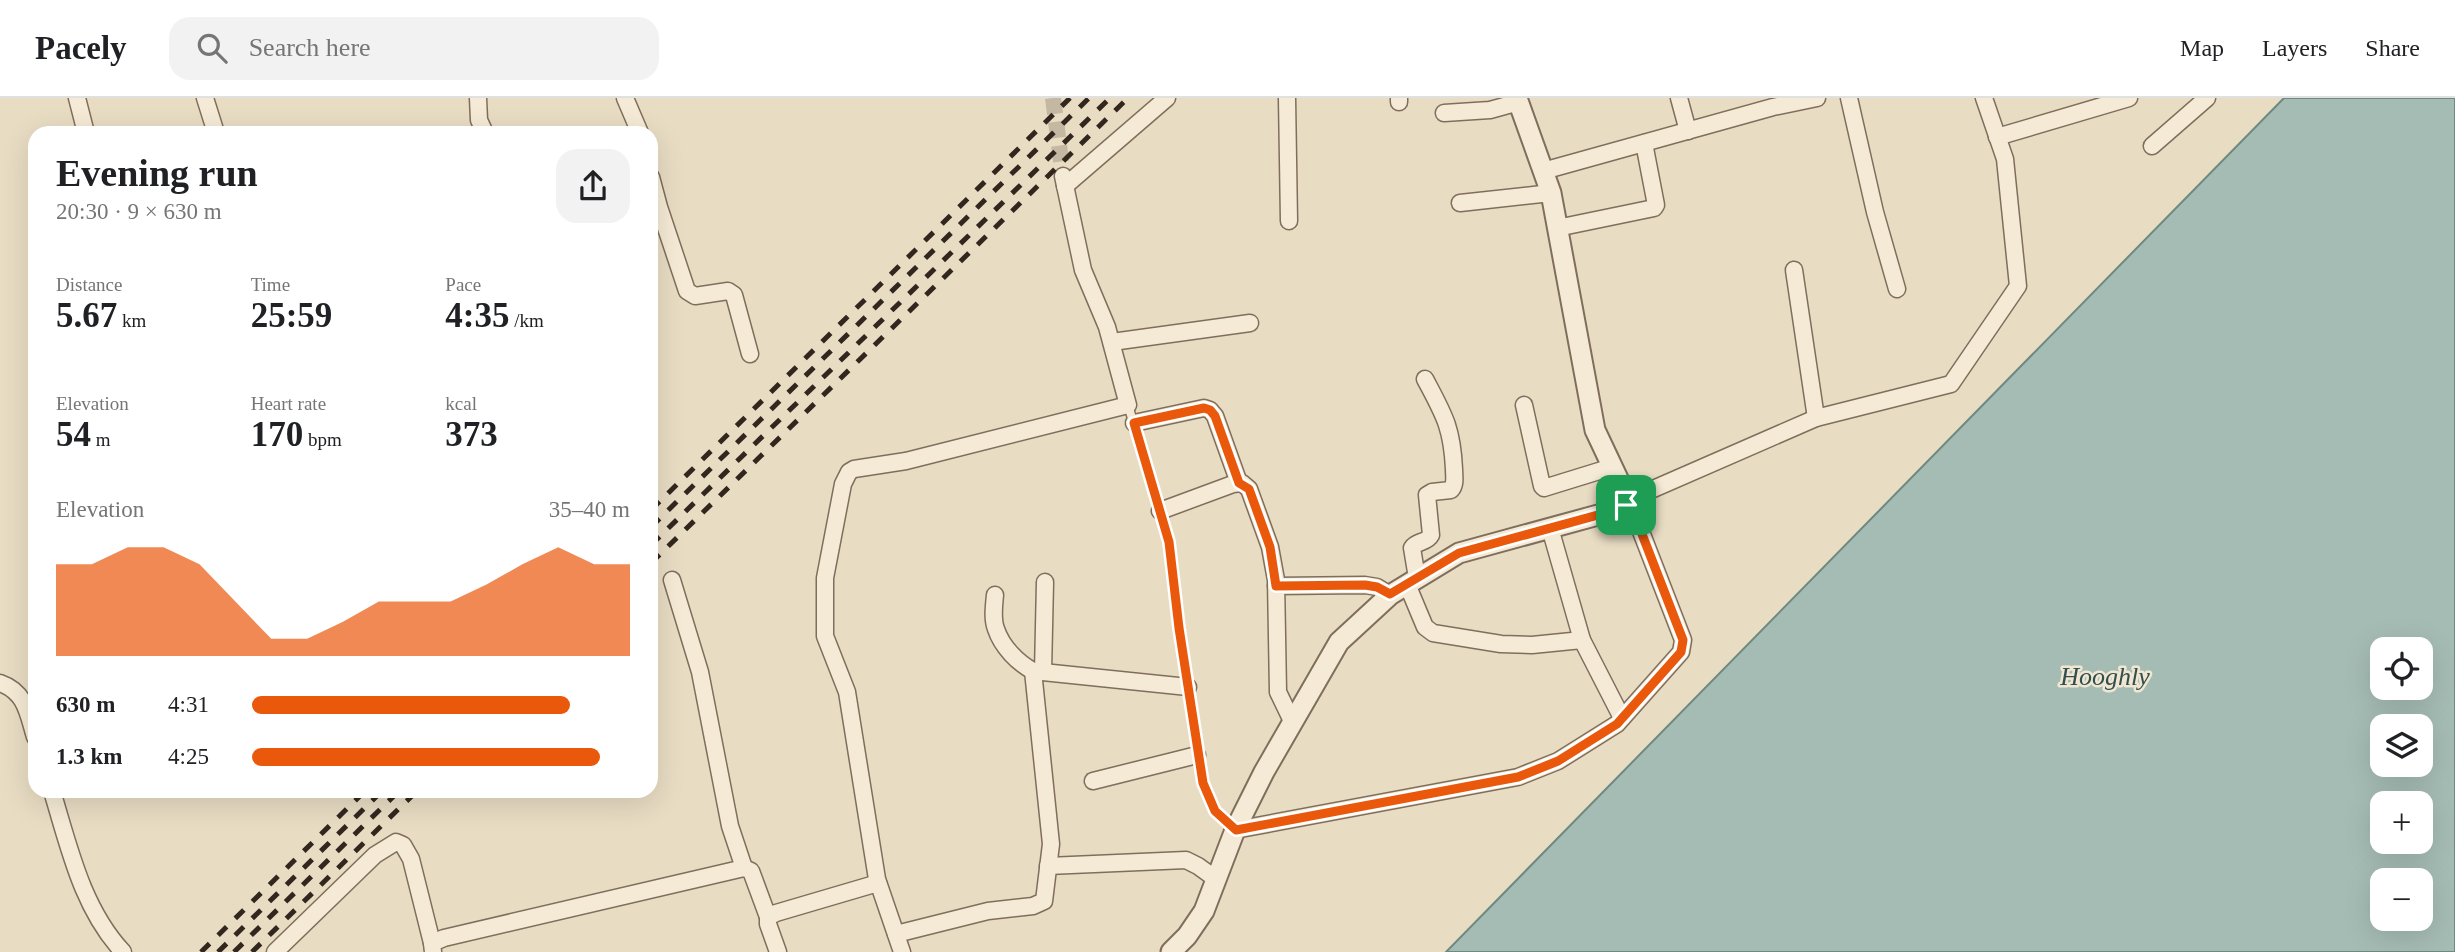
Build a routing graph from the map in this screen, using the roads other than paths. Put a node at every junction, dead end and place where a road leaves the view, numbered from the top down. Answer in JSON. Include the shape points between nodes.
{"nodes":[{"id":1,"x":77,"y":98,"type":"edge"},
{"id":2,"x":205,"y":98,"type":"edge"},
{"id":3,"x":478,"y":98,"type":"edge"},
{"id":4,"x":625,"y":98,"type":"edge"},
{"id":5,"x":1167,"y":98,"type":"edge"},
{"id":6,"x":1287,"y":98,"type":"edge"},
{"id":7,"x":1679,"y":98,"type":"edge"},
{"id":8,"x":1816,"y":98,"type":"edge"},
{"id":9,"x":1849,"y":98,"type":"edge"},
{"id":10,"x":1984,"y":98,"type":"edge"},
{"id":11,"x":2129,"y":98,"type":"edge"},
{"id":12,"x":2207,"y":98,"type":"edge"},
{"id":13,"x":1518,"y":100,"type":"edge"},
{"id":14,"x":1444,"y":113,"type":"dead end"},
{"id":15,"x":84,"y":126,"type":"edge"},
{"id":16,"x":214,"y":126,"type":"edge"},
{"id":17,"x":482,"y":126,"type":"edge"},
{"id":18,"x":637,"y":126,"type":"edge"},
{"id":19,"x":1688,"y":131,"type":"junction"},
{"id":20,"x":1997,"y":137,"type":"junction"},
{"id":21,"x":1644,"y":143,"type":"junction"},
{"id":22,"x":2152,"y":146,"type":"dead end"},
{"id":23,"x":1543,"y":171,"type":"junction"},
{"id":24,"x":1551,"y":193,"type":"junction"},
{"id":25,"x":658,"y":203,"type":"edge"},
{"id":26,"x":1460,"y":204,"type":"dead end"},
{"id":27,"x":1289,"y":221,"type":"dead end"},
{"id":28,"x":1558,"y":228,"type":"junction"},
{"id":29,"x":1794,"y":270,"type":"dead end"},
{"id":30,"x":1897,"y":289,"type":"dead end"},
{"id":31,"x":1250,"y":323,"type":"dead end"},
{"id":32,"x":1112,"y":342,"type":"junction"},
{"id":33,"x":750,"y":354,"type":"dead end"},
{"id":34,"x":1425,"y":379,"type":"dead end"},
{"id":35,"x":1128,"y":405,"type":"junction"},
{"id":36,"x":1524,"y":405,"type":"dead end"},
{"id":37,"x":1816,"y":418,"type":"junction"},
{"id":38,"x":1134,"y":423,"type":"junction"},
{"id":39,"x":1612,"y":467,"type":"junction"},
{"id":40,"x":1239,"y":483,"type":"junction"},
{"id":41,"x":1627,"y":502,"type":"junction"},
{"id":42,"x":1160,"y":511,"type":"junction"},
{"id":43,"x":1550,"y":528,"type":"junction"},
{"id":44,"x":672,"y":580,"type":"dead end"},
{"id":45,"x":1045,"y":582,"type":"dead end"},
{"id":46,"x":1276,"y":586,"type":"junction"},
{"id":47,"x":1405,"y":586,"type":"junction"},
{"id":48,"x":995,"y":595,"type":"dead end"},
{"id":49,"x":1582,"y":640,"type":"junction"},
{"id":50,"x":1038,"y":671,"type":"junction"},
{"id":51,"x":0,"y":683,"type":"edge"},
{"id":52,"x":1188,"y":687,"type":"junction"},
{"id":53,"x":27,"y":693,"type":"edge"},
{"id":54,"x":1622,"y":718,"type":"junction"},
{"id":55,"x":1292,"y":721,"type":"junction"},
{"id":56,"x":1197,"y":755,"type":"junction"},
{"id":57,"x":1093,"y":781,"type":"dead end"},
{"id":58,"x":54,"y":798,"type":"edge"},
{"id":59,"x":1236,"y":830,"type":"junction"},
{"id":60,"x":1048,"y":866,"type":"junction"},
{"id":61,"x":744,"y":868,"type":"junction"},
{"id":62,"x":1216,"y":879,"type":"junction"},
{"id":63,"x":878,"y":883,"type":"junction"},
{"id":64,"x":768,"y":917,"type":"junction"},
{"id":65,"x":896,"y":934,"type":"junction"},
{"id":66,"x":433,"y":948,"type":"edge"},
{"id":67,"x":123,"y":952,"type":"edge"},
{"id":68,"x":275,"y":952,"type":"edge"},
{"id":69,"x":778,"y":952,"type":"edge"},
{"id":70,"x":902,"y":952,"type":"edge"},
{"id":71,"x":1171,"y":952,"type":"edge"}],
"edges":[{"from":1,"to":15,"type":"street"},
{"from":2,"to":16,"type":"street"},
{"from":3,"to":17,"type":"street"},
{"from":4,"to":18,"type":"street"},
{"from":5,"to":32,"type":"street","via":[[1064,181],[1083,270]]},
{"from":6,"to":27,"type":"street"},
{"from":7,"to":19,"type":"street"},
{"from":8,"to":19,"type":"street"},
{"from":9,"to":30,"type":"street"},
{"from":10,"to":20,"type":"street"},
{"from":11,"to":20,"type":"street"},
{"from":12,"to":22,"type":"street"},
{"from":13,"to":14,"type":"street","via":[[1490,110]]},
{"from":13,"to":23,"type":"street"},
{"from":19,"to":21,"type":"street"},
{"from":20,"to":37,"type":"street","via":[[2005,159],[2018,286],[1951,384]]},
{"from":21,"to":23,"type":"street"},
{"from":21,"to":28,"type":"street","via":[[1654,208]]},
{"from":23,"to":24,"type":"street"},
{"from":24,"to":26,"type":"street"},
{"from":24,"to":28,"type":"street"},
{"from":25,"to":33,"type":"street","via":[[688,291],[695,296],[728,291],[734,295]]},
{"from":28,"to":39,"type":"street","via":[[1595,430]]},
{"from":29,"to":37,"type":"street"},
{"from":31,"to":32,"type":"street"},
{"from":32,"to":35,"type":"street"},
{"from":34,"to":47,"type":"street","via":[[1448,424],[1454,484],[1451,490],[1427,495],[1431,536],[1412,548]]},
{"from":35,"to":38,"type":"lane"},
{"from":35,"to":63,"type":"street","via":[[906,461],[854,469],[846,476],[825,578],[825,636],[847,692]]},
{"from":36,"to":39,"type":"street","via":[[1544,488]]},
{"from":37,"to":41,"type":"street"},
{"from":38,"to":40,"type":"street","via":[[1210,410]]},
{"from":38,"to":42,"type":"lane"},
{"from":39,"to":41,"type":"street"},
{"from":40,"to":42,"type":"street"},
{"from":40,"to":46,"type":"street","via":[[1249,489],[1270,547]]},
{"from":41,"to":43,"type":"street"},
{"from":41,"to":54,"type":"street","via":[[1683,646]]},
{"from":42,"to":52,"type":"lane","via":[[1169,542]]},
{"from":43,"to":47,"type":"street","via":[[1459,553]]},
{"from":43,"to":49,"type":"street"},
{"from":44,"to":61,"type":"street","via":[[700,672],[730,826]]},
{"from":45,"to":50,"type":"street"},
{"from":46,"to":47,"type":"street"},
{"from":46,"to":55,"type":"street","via":[[1278,692]]},
{"from":47,"to":49,"type":"street","via":[[1425,627],[1433,633],[1501,644]]},
{"from":47,"to":55,"type":"street","via":[[1339,642]]},
{"from":48,"to":50,"type":"street","via":[[995,629],[1023,666]]},
{"from":49,"to":54,"type":"street"},
{"from":50,"to":52,"type":"street"},
{"from":50,"to":60,"type":"street","via":[[1050,832]]},
{"from":51,"to":53,"type":"street"},
{"from":52,"to":56,"type":"lane"},
{"from":54,"to":59,"type":"street","via":[[1558,761],[1518,777]]},
{"from":55,"to":59,"type":"street"},
{"from":56,"to":57,"type":"street"},
{"from":56,"to":59,"type":"lane","via":[[1208,798],[1222,820]]},
{"from":58,"to":67,"type":"street","via":[[78,877],[102,924]]},
{"from":59,"to":62,"type":"street"},
{"from":60,"to":62,"type":"street","via":[[1186,860]]},
{"from":60,"to":65,"type":"street","via":[[1046,896],[1039,904],[988,911]]},
{"from":61,"to":64,"type":"street","via":[[751,871]]},
{"from":61,"to":66,"type":"street","via":[[444,938]]},
{"from":62,"to":71,"type":"street","via":[[1199,920]]},
{"from":63,"to":64,"type":"street"},
{"from":63,"to":65,"type":"street"},
{"from":64,"to":69,"type":"street"},
{"from":65,"to":70,"type":"street"},
{"from":66,"to":68,"type":"street","via":[[411,859],[396,842],[375,855]]}]}
